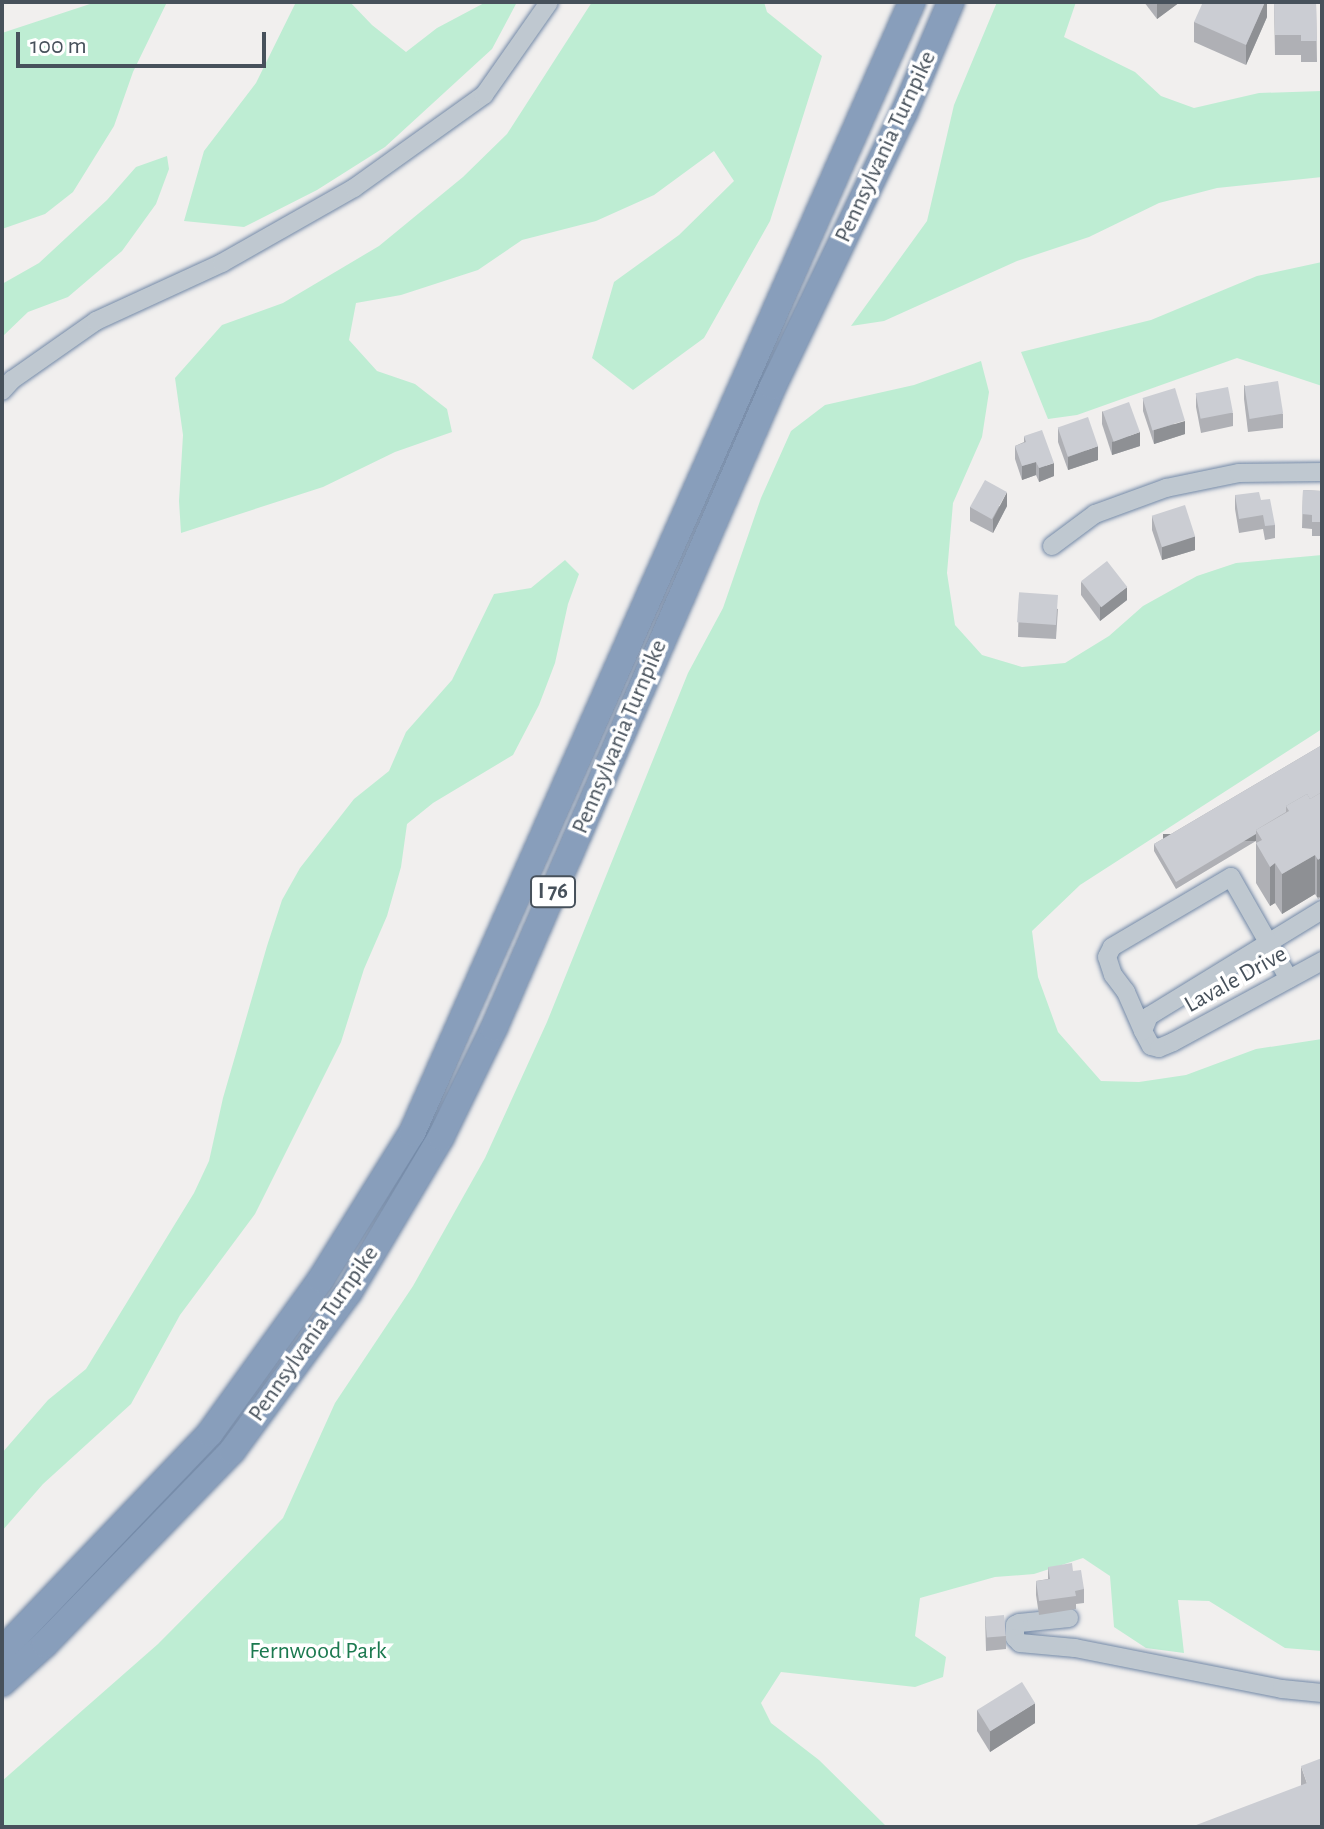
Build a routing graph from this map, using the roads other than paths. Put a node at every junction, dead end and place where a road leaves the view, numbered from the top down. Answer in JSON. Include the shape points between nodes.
{"nodes":[{"id":1,"x":549,"y":2,"type":"edge"},
{"id":2,"x":912,"y":2,"type":"edge"},
{"id":3,"x":951,"y":2,"type":"edge"},
{"id":4,"x":2,"y":391,"type":"edge"},
{"id":5,"x":1322,"y":472,"type":"edge"},
{"id":6,"x":1052,"y":546,"type":"dead end"},
{"id":7,"x":1322,"y":910,"type":"edge"},
{"id":8,"x":1266,"y":944,"type":"junction"},
{"id":9,"x":1322,"y":961,"type":"edge"},
{"id":10,"x":1289,"y":979,"type":"junction"},
{"id":11,"x":1143,"y":1031,"type":"junction"},
{"id":12,"x":1069,"y":1618,"type":"dead end"},
{"id":13,"x":2,"y":1651,"type":"edge"},
{"id":14,"x":2,"y":1683,"type":"edge"},
{"id":15,"x":1322,"y":1693,"type":"edge"}],
"edges":[{"from":1,"to":4,"type":"street","via":[[484,95],[354,188],[222,263],[96,321]]},
{"from":2,"to":13,"type":"highway","name":"Pennsylvania Turnpike","number":"I 76","via":[[412,1133],[321,1279],[210,1433]]},
{"from":3,"to":14,"type":"highway","name":"Pennsylvania Turnpike","number":"I 76","via":[[904,113],[773,386],[494,1028],[441,1137],[349,1292],[232,1451]]},
{"from":5,"to":6,"type":"street","via":[[1239,473],[1155,491],[1095,514]]},
{"from":7,"to":8,"type":"street"},
{"from":8,"to":10,"type":"street"},
{"from":8,"to":11,"type":"street","via":[[1149,1016]]},
{"from":8,"to":11,"type":"street","via":[[1231,877],[1112,947],[1107,957]]},
{"from":9,"to":10,"type":"street","name":"Lavale Drive"},
{"from":10,"to":11,"type":"street","name":"Lavale Drive","via":[[1159,1048],[1151,1046]]},
{"from":12,"to":15,"type":"street","via":[[1019,1623],[1015,1638],[1020,1643],[1075,1648]]}]}
